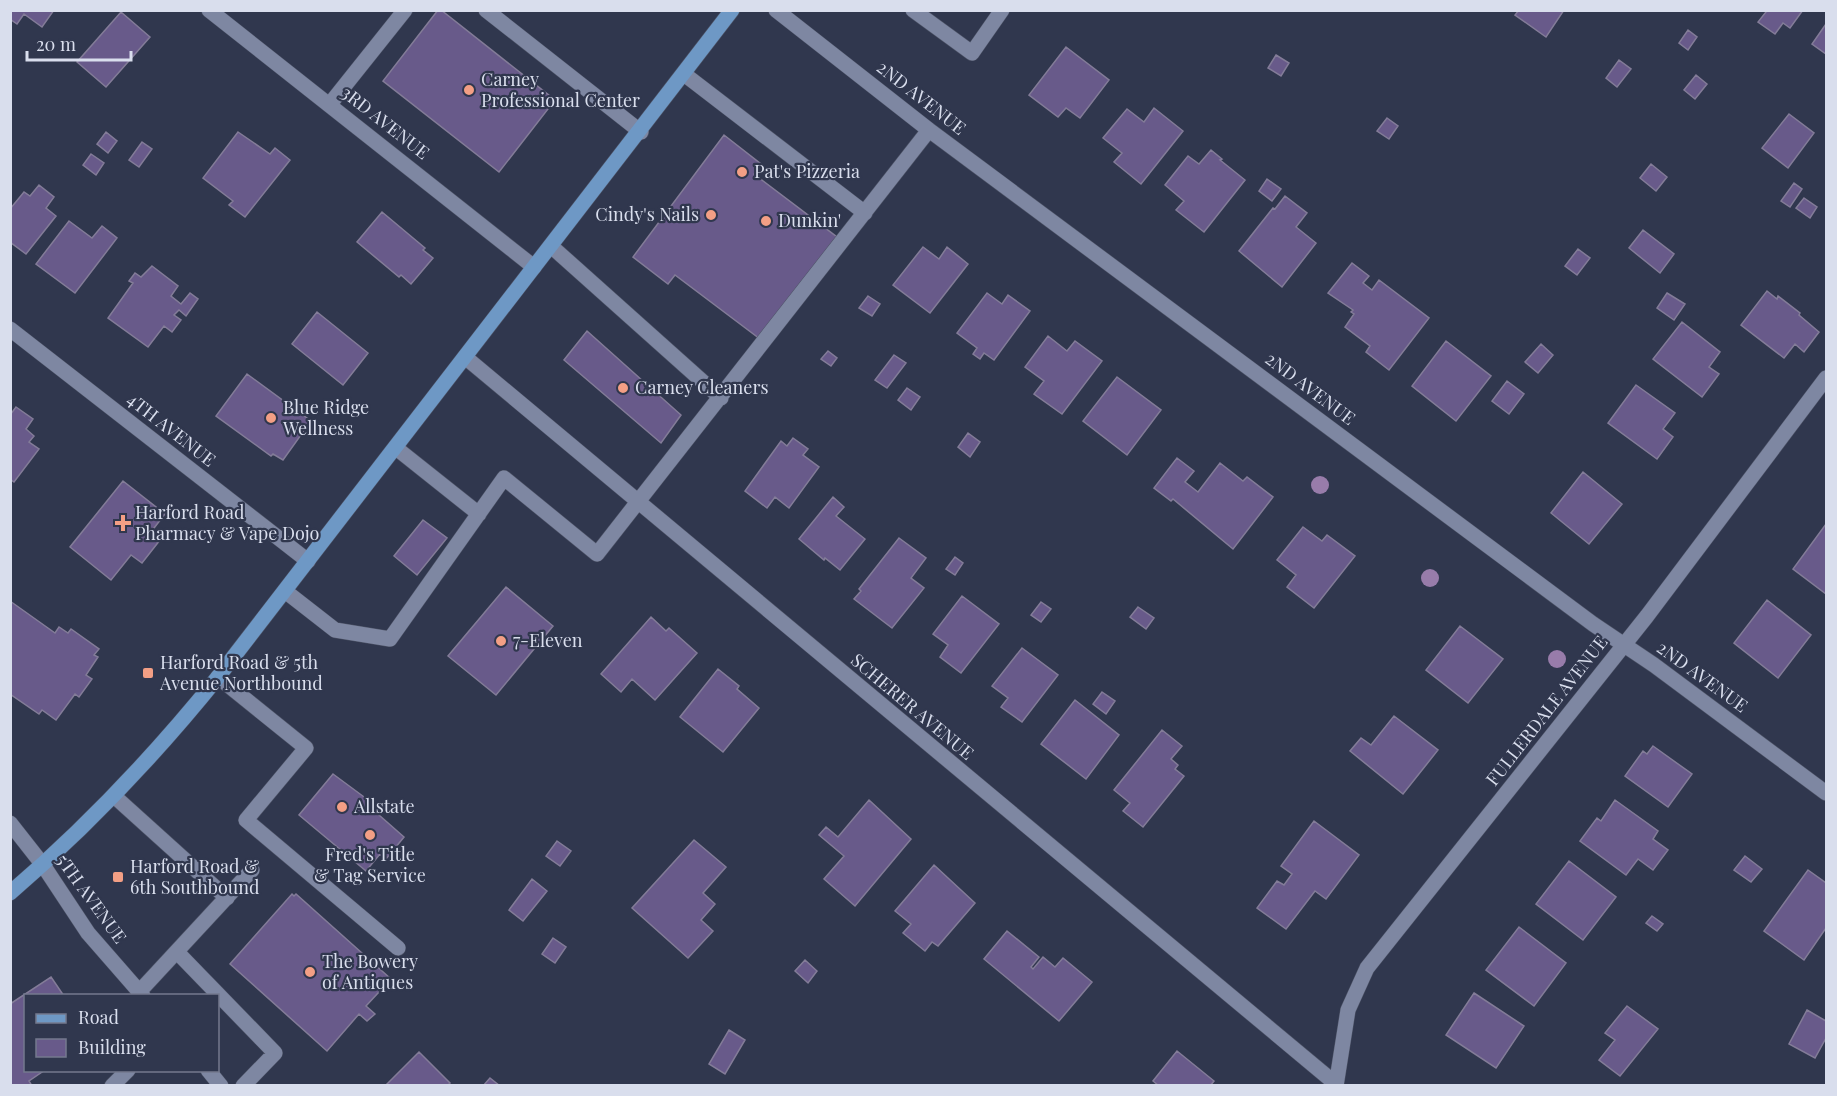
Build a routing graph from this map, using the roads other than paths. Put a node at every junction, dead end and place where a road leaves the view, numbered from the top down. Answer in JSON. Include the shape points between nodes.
{"nodes":[{"id":1,"x":209,"y":10,"type":"edge"},
{"id":2,"x":405,"y":10,"type":"edge"},
{"id":3,"x":486,"y":10,"type":"edge"},
{"id":4,"x":732,"y":10,"type":"edge"},
{"id":5,"x":776,"y":10,"type":"edge"},
{"id":6,"x":914,"y":10,"type":"edge"},
{"id":7,"x":1002,"y":10,"type":"edge"},
{"id":8,"x":684,"y":74,"type":"junction"},
{"id":9,"x":330,"y":104,"type":"junction"},
{"id":10,"x":929,"y":130,"type":"junction"},
{"id":11,"x":641,"y":132,"type":"junction"},
{"id":12,"x":865,"y":213,"type":"junction"},
{"id":13,"x":551,"y":246,"type":"junction"},
{"id":14,"x":534,"y":267,"type":"junction"},
{"id":15,"x":10,"y":329,"type":"edge"},
{"id":16,"x":465,"y":357,"type":"junction"},
{"id":17,"x":1827,"y":378,"type":"edge"},
{"id":18,"x":721,"y":398,"type":"junction"},
{"id":19,"x":396,"y":448,"type":"junction"},
{"id":20,"x":638,"y":503,"type":"junction"},
{"id":21,"x":479,"y":513,"type":"junction"},
{"id":22,"x":308,"y":561,"type":"junction"},
{"id":23,"x":285,"y":591,"type":"junction"},
{"id":24,"x":1624,"y":646,"type":"junction"},
{"id":25,"x":219,"y":677,"type":"junction"},
{"id":26,"x":1827,"y":793,"type":"edge"},
{"id":27,"x":114,"y":796,"type":"junction"},
{"id":28,"x":10,"y":823,"type":"edge"},
{"id":29,"x":43,"y":865,"type":"junction"},
{"id":30,"x":252,"y":870,"type":"dead end"},
{"id":31,"x":10,"y":893,"type":"edge"},
{"id":32,"x":227,"y":898,"type":"junction"},
{"id":33,"x":398,"y":948,"type":"dead end"},
{"id":34,"x":177,"y":952,"type":"junction"},
{"id":35,"x":141,"y":994,"type":"edge"},
{"id":36,"x":218,"y":994,"type":"edge"},
{"id":37,"x":219,"y":995,"type":"edge"},
{"id":38,"x":127,"y":1072,"type":"edge"},
{"id":39,"x":209,"y":1072,"type":"edge"},
{"id":40,"x":1336,"y":1085,"type":"edge"},
{"id":41,"x":112,"y":1086,"type":"edge"},
{"id":42,"x":221,"y":1086,"type":"edge"},
{"id":43,"x":243,"y":1086,"type":"edge"}],
"edges":[{"from":1,"to":9,"type":"street","name":"3RD AVENUE"},
{"from":2,"to":9,"type":"street"},
{"from":3,"to":11,"type":"street"},
{"from":4,"to":8,"type":"main road"},
{"from":5,"to":10,"type":"street","name":"2ND AVENUE"},
{"from":6,"to":7,"type":"street","via":[[972,53]]},
{"from":8,"to":11,"type":"main road"},
{"from":8,"to":12,"type":"street"},
{"from":9,"to":14,"type":"street","name":"3RD AVENUE"},
{"from":10,"to":12,"type":"street"},
{"from":10,"to":24,"type":"street","name":"2ND AVENUE"},
{"from":11,"to":13,"type":"main road"},
{"from":12,"to":18,"type":"street"},
{"from":13,"to":14,"type":"main road"},
{"from":13,"to":18,"type":"street"},
{"from":14,"to":16,"type":"main road"},
{"from":15,"to":22,"type":"street","name":"4TH AVENUE"},
{"from":16,"to":19,"type":"main road"},
{"from":16,"to":20,"type":"street","name":"SCHERER AVENUE"},
{"from":17,"to":24,"type":"street","name":"FULLERDALE AVENUE"},
{"from":18,"to":20,"type":"street"},
{"from":19,"to":21,"type":"street"},
{"from":19,"to":22,"type":"main road"},
{"from":20,"to":21,"type":"street","via":[[597,554],[504,478]]},
{"from":20,"to":40,"type":"street","name":"SCHERER AVENUE"},
{"from":21,"to":23,"type":"street","via":[[390,639],[335,630]]},
{"from":22,"to":23,"type":"main road"},
{"from":23,"to":25,"type":"main road"},
{"from":24,"to":26,"type":"street","name":"2ND AVENUE"},
{"from":24,"to":40,"type":"street","name":"FULLERDALE AVENUE","via":[[1366,968],[1348,1010]]},
{"from":25,"to":27,"type":"main road"},
{"from":25,"to":33,"type":"street","via":[[306,748],[246,820]]},
{"from":27,"to":29,"type":"main road"},
{"from":27,"to":32,"type":"street"},
{"from":28,"to":29,"type":"street","name":"5TH AVENUE"},
{"from":29,"to":31,"type":"main road"},
{"from":29,"to":35,"type":"street","name":"5TH AVENUE","via":[[88,933]]},
{"from":30,"to":32,"type":"street"},
{"from":32,"to":34,"type":"street"},
{"from":34,"to":35,"type":"street"},
{"from":34,"to":36,"type":"street"},
{"from":37,"to":43,"type":"street","via":[[275,1053]]},
{"from":38,"to":41,"type":"street"},
{"from":39,"to":42,"type":"street"}]}
